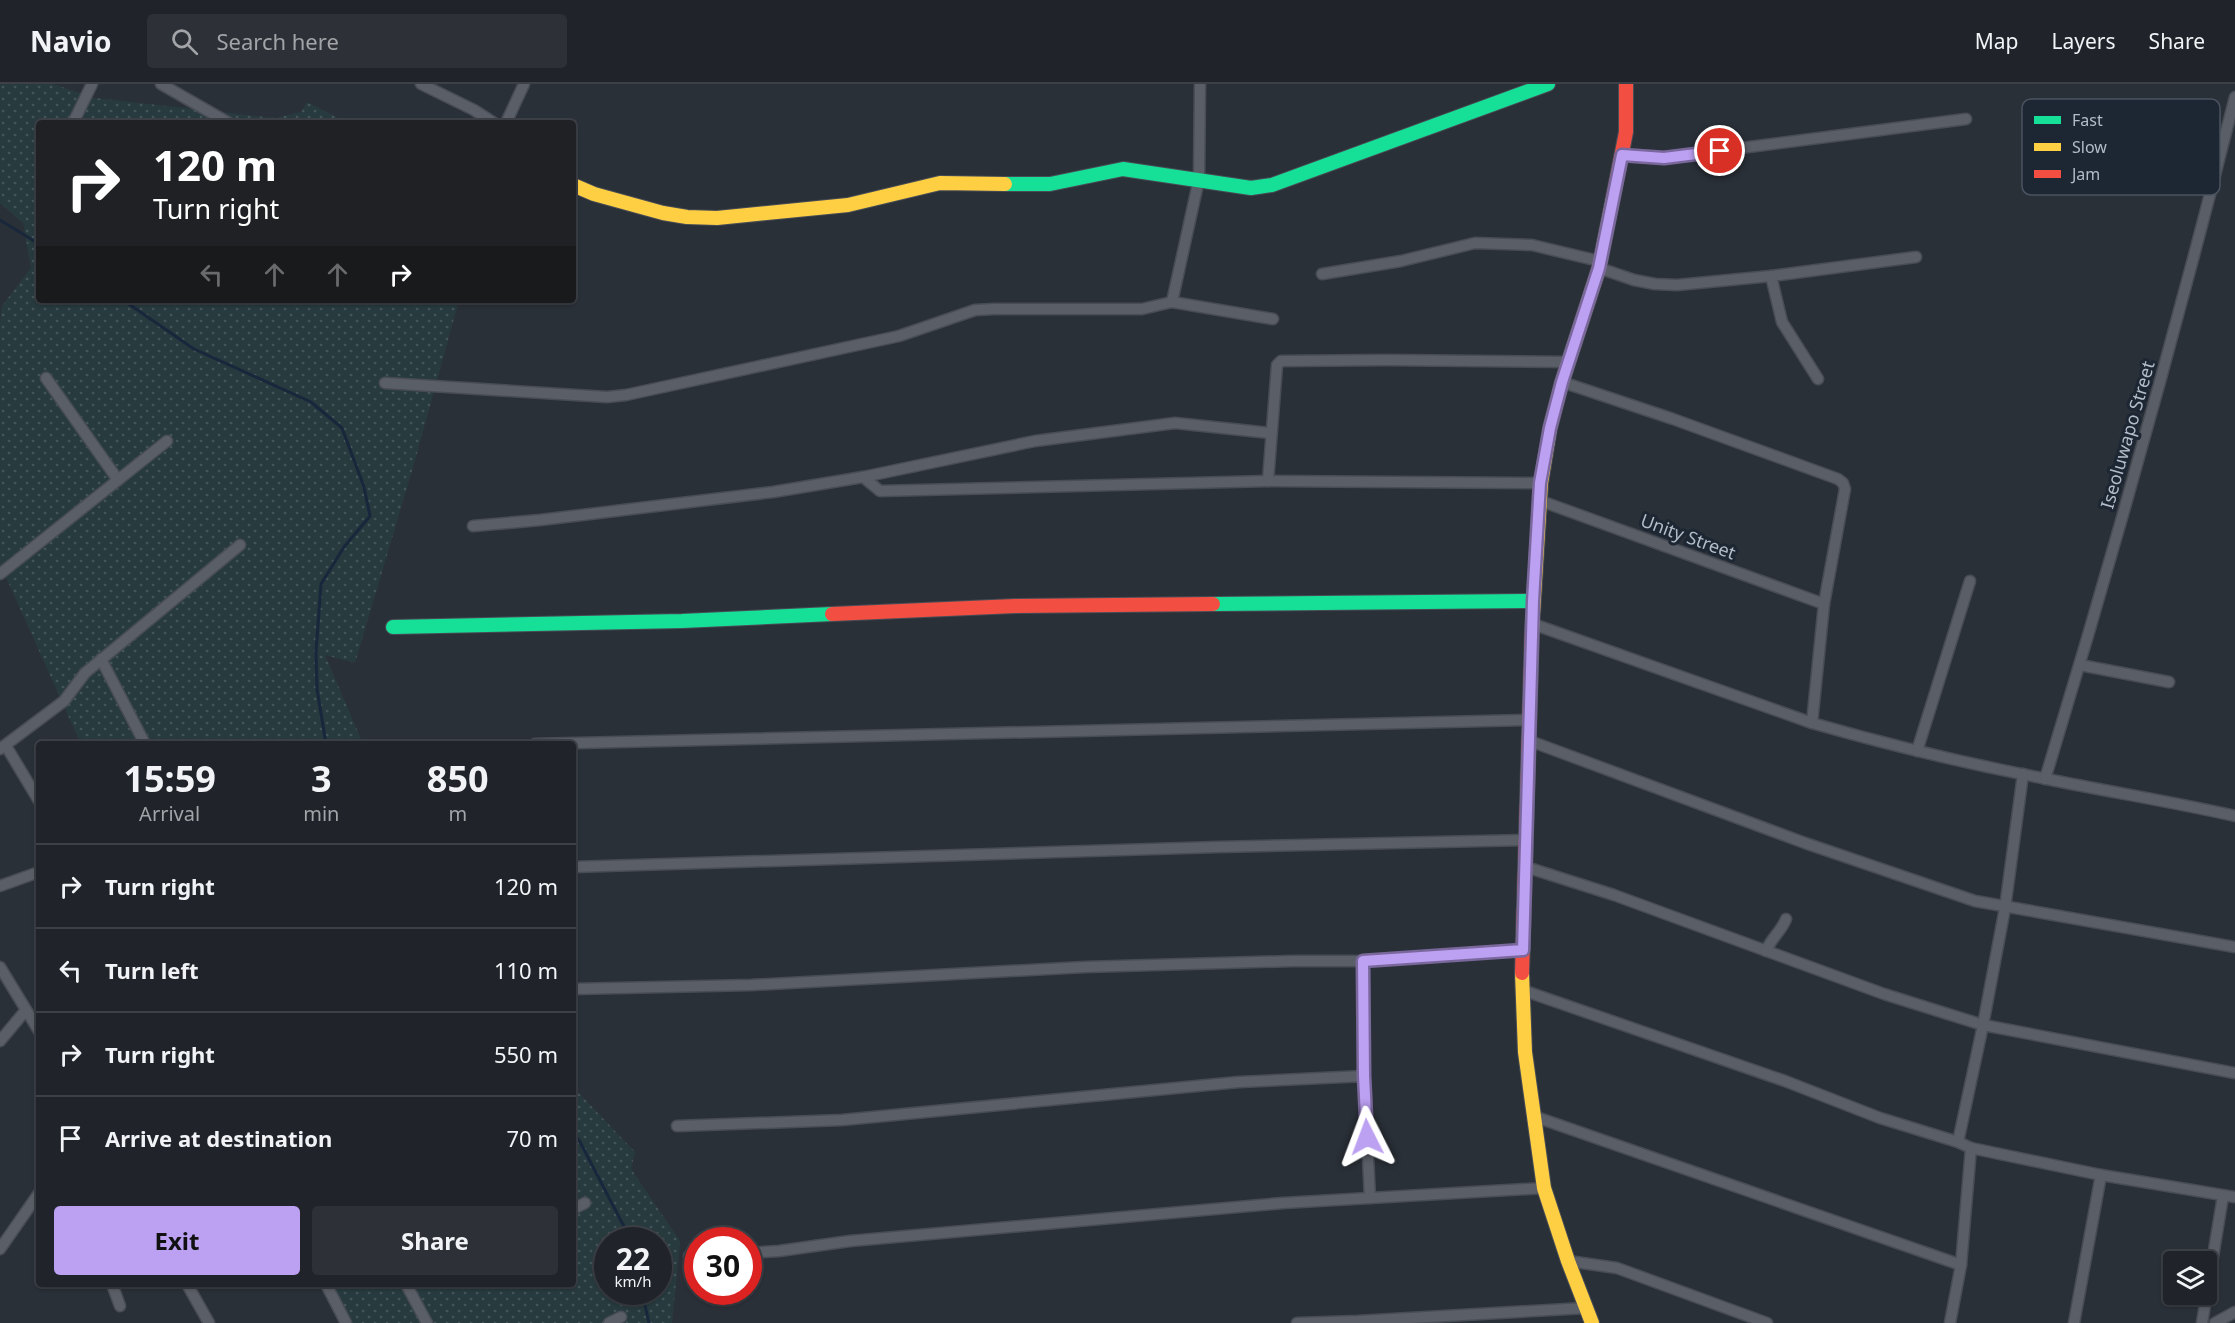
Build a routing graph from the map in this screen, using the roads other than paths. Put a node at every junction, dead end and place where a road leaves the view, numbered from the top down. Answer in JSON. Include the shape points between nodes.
{"nodes":[{"id":1,"x":92,"y":84,"type":"edge"},
{"id":2,"x":161,"y":84,"type":"edge"},
{"id":3,"x":421,"y":84,"type":"edge"},
{"id":4,"x":524,"y":84,"type":"edge"},
{"id":5,"x":1200,"y":84,"type":"edge"},
{"id":6,"x":1548,"y":84,"type":"edge"},
{"id":7,"x":1626,"y":84,"type":"edge"},
{"id":8,"x":2235,"y":97,"type":"edge"},
{"id":9,"x":1966,"y":119,"type":"dead end"},
{"id":10,"x":74,"y":120,"type":"edge"},
{"id":11,"x":224,"y":120,"type":"edge"},
{"id":12,"x":489,"y":120,"type":"edge"},
{"id":13,"x":507,"y":120,"type":"edge"},
{"id":14,"x":1622,"y":155,"type":"junction"},
{"id":15,"x":2220,"y":157,"type":"edge"},
{"id":16,"x":1199,"y":179,"type":"junction"},
{"id":17,"x":576,"y":186,"type":"edge"},
{"id":18,"x":2211,"y":195,"type":"edge"},
{"id":19,"x":1916,"y":257,"type":"dead end"},
{"id":20,"x":1599,"y":264,"type":"junction"},
{"id":21,"x":1322,"y":274,"type":"dead end"},
{"id":22,"x":1771,"y":276,"type":"junction"},
{"id":23,"x":1172,"y":302,"type":"junction"},
{"id":24,"x":1273,"y":319,"type":"dead end"},
{"id":25,"x":1569,"y":362,"type":"junction"},
{"id":26,"x":46,"y":378,"type":"dead end"},
{"id":27,"x":1818,"y":379,"type":"dead end"},
{"id":28,"x":1562,"y":382,"type":"junction"},
{"id":29,"x":385,"y":383,"type":"dead end"},
{"id":30,"x":1270,"y":433,"type":"junction"},
{"id":31,"x":167,"y":441,"type":"dead end"},
{"id":32,"x":863,"y":477,"type":"junction"},
{"id":33,"x":118,"y":480,"type":"junction"},
{"id":34,"x":1268,"y":481,"type":"junction"},
{"id":35,"x":1540,"y":483,"type":"junction"},
{"id":36,"x":1541,"y":501,"type":"junction"},
{"id":37,"x":473,"y":526,"type":"dead end"},
{"id":38,"x":240,"y":544,"type":"dead end"},
{"id":39,"x":0,"y":574,"type":"edge"},
{"id":40,"x":1970,"y":581,"type":"dead end"},
{"id":41,"x":1533,"y":601,"type":"junction"},
{"id":42,"x":1824,"y":604,"type":"junction"},
{"id":43,"x":1533,"y":624,"type":"junction"},
{"id":44,"x":393,"y":627,"type":"dead end"},
{"id":45,"x":101,"y":659,"type":"junction"},
{"id":46,"x":2080,"y":665,"type":"junction"},
{"id":47,"x":2169,"y":682,"type":"dead end"},
{"id":48,"x":1530,"y":720,"type":"junction"},
{"id":49,"x":1812,"y":723,"type":"junction"},
{"id":50,"x":143,"y":741,"type":"edge"},
{"id":51,"x":1530,"y":741,"type":"junction"},
{"id":52,"x":576,"y":743,"type":"edge"},
{"id":53,"x":3,"y":747,"type":"edge"},
{"id":54,"x":1917,"y":752,"type":"junction"},
{"id":55,"x":2023,"y":774,"type":"junction"},
{"id":56,"x":2045,"y":779,"type":"junction"},
{"id":57,"x":36,"y":796,"type":"edge"},
{"id":58,"x":2235,"y":816,"type":"edge"},
{"id":59,"x":1526,"y":840,"type":"junction"},
{"id":60,"x":576,"y":867,"type":"edge"},
{"id":61,"x":1526,"y":867,"type":"junction"},
{"id":62,"x":36,"y":873,"type":"edge"},
{"id":63,"x":0,"y":886,"type":"edge"},
{"id":64,"x":2005,"y":908,"type":"junction"},
{"id":65,"x":1786,"y":919,"type":"dead end"},
{"id":66,"x":2235,"y":947,"type":"edge"},
{"id":67,"x":1523,"y":950,"type":"junction"},
{"id":68,"x":1766,"y":951,"type":"junction"},
{"id":69,"x":1363,"y":961,"type":"junction"},
{"id":70,"x":0,"y":967,"type":"edge"},
{"id":71,"x":576,"y":989,"type":"edge"},
{"id":72,"x":1522,"y":990,"type":"junction"},
{"id":73,"x":26,"y":1010,"type":"junction"},
{"id":74,"x":1983,"y":1025,"type":"junction"},
{"id":75,"x":36,"y":1026,"type":"edge"},
{"id":76,"x":0,"y":1041,"type":"edge"},
{"id":77,"x":2235,"y":1073,"type":"edge"},
{"id":78,"x":1364,"y":1076,"type":"junction"},
{"id":79,"x":1533,"y":1116,"type":"junction"},
{"id":80,"x":677,"y":1126,"type":"dead end"},
{"id":81,"x":1958,"y":1142,"type":"junction"},
{"id":82,"x":1971,"y":1148,"type":"junction"},
{"id":83,"x":2101,"y":1175,"type":"junction"},
{"id":84,"x":1544,"y":1188,"type":"junction"},
{"id":85,"x":2223,"y":1196,"type":"junction"},
{"id":86,"x":36,"y":1197,"type":"edge"},
{"id":87,"x":2235,"y":1197,"type":"edge"},
{"id":88,"x":1370,"y":1198,"type":"junction"},
{"id":89,"x":585,"y":1203,"type":"dead end"},
{"id":90,"x":576,"y":1208,"type":"edge"},
{"id":91,"x":0,"y":1249,"type":"edge"},
{"id":92,"x":762,"y":1252,"type":"edge"},
{"id":93,"x":1568,"y":1261,"type":"junction"},
{"id":94,"x":1961,"y":1265,"type":"junction"},
{"id":95,"x":113,"y":1287,"type":"edge"},
{"id":96,"x":189,"y":1287,"type":"edge"},
{"id":97,"x":328,"y":1287,"type":"edge"},
{"id":98,"x":411,"y":1287,"type":"edge"},
{"id":99,"x":120,"y":1306,"type":"dead end"},
{"id":100,"x":1585,"y":1308,"type":"junction"},
{"id":101,"x":2235,"y":1312,"type":"edge"},
{"id":102,"x":621,"y":1317,"type":"dead end"},
{"id":103,"x":209,"y":1323,"type":"edge"},
{"id":104,"x":346,"y":1323,"type":"edge"},
{"id":105,"x":427,"y":1323,"type":"edge"},
{"id":106,"x":609,"y":1323,"type":"edge"},
{"id":107,"x":1297,"y":1323,"type":"edge"},
{"id":108,"x":1592,"y":1323,"type":"edge"},
{"id":109,"x":1767,"y":1323,"type":"edge"},
{"id":110,"x":1950,"y":1323,"type":"edge"},
{"id":111,"x":2074,"y":1323,"type":"edge"},
{"id":112,"x":2202,"y":1323,"type":"edge"},
{"id":113,"x":2215,"y":1323,"type":"edge"}],
"edges":[{"from":1,"to":10,"type":"street"},
{"from":2,"to":11,"type":"street"},
{"from":3,"to":12,"type":"street"},
{"from":4,"to":13,"type":"street"},
{"from":5,"to":16,"type":"street"},
{"from":6,"to":16,"type":"street","via":[[1272,186],[1251,188]]},
{"from":7,"to":14,"type":"street"},
{"from":8,"to":15,"type":"street","name":"Iseoluwapo Street"},
{"from":9,"to":14,"type":"street","via":[[1670,158]]},
{"from":14,"to":20,"type":"street"},
{"from":16,"to":17,"type":"street","via":[[1123,169],[1050,184],[940,183],[848,205],[717,218],[663,213]]},
{"from":16,"to":23,"type":"street"},
{"from":18,"to":46,"type":"street","name":"Iseoluwapo Street"},
{"from":19,"to":22,"type":"street"},
{"from":20,"to":21,"type":"street","via":[[1532,245],[1475,243]]},
{"from":20,"to":22,"type":"street","via":[[1634,280],[1655,284]]},
{"from":20,"to":25,"type":"street"},
{"from":22,"to":27,"type":"street","via":[[1779,316]]},
{"from":23,"to":24,"type":"street"},
{"from":23,"to":29,"type":"street","via":[[1142,309],[975,310],[900,336],[607,397]]},
{"from":25,"to":28,"type":"street"},
{"from":25,"to":30,"type":"street","via":[[1281,361],[1277,365]]},
{"from":26,"to":33,"type":"street"},
{"from":28,"to":35,"type":"street"},
{"from":28,"to":42,"type":"street","via":[[1843,483]]},
{"from":30,"to":32,"type":"street","via":[[1175,423],[1035,441]]},
{"from":30,"to":34,"type":"street"},
{"from":31,"to":33,"type":"street"},
{"from":32,"to":34,"type":"street","via":[[880,490]]},
{"from":32,"to":37,"type":"street","via":[[773,492]]},
{"from":33,"to":39,"type":"street"},
{"from":34,"to":35,"type":"street"},
{"from":35,"to":36,"type":"street"},
{"from":36,"to":41,"type":"street"},
{"from":36,"to":42,"type":"street","name":"Unity Street"},
{"from":38,"to":45,"type":"street"},
{"from":40,"to":54,"type":"street"},
{"from":41,"to":43,"type":"street"},
{"from":41,"to":44,"type":"street","via":[[1015,606],[682,621]]},
{"from":42,"to":49,"type":"street"},
{"from":43,"to":48,"type":"street"},
{"from":43,"to":49,"type":"street"},
{"from":45,"to":50,"type":"street"},
{"from":45,"to":53,"type":"street","via":[[64,701]]},
{"from":46,"to":47,"type":"street"},
{"from":46,"to":56,"type":"street","name":"Iseoluwapo Street"},
{"from":48,"to":51,"type":"street"},
{"from":48,"to":52,"type":"street"},
{"from":49,"to":54,"type":"street"},
{"from":51,"to":59,"type":"street"},
{"from":51,"to":64,"type":"street","via":[[1805,843],[1975,902]]},
{"from":53,"to":57,"type":"street"},
{"from":54,"to":55,"type":"street"},
{"from":55,"to":56,"type":"street"},
{"from":55,"to":64,"type":"street"},
{"from":56,"to":58,"type":"street"},
{"from":59,"to":60,"type":"street"},
{"from":59,"to":61,"type":"street"},
{"from":61,"to":67,"type":"street"},
{"from":61,"to":68,"type":"street"},
{"from":62,"to":63,"type":"street"},
{"from":64,"to":66,"type":"street"},
{"from":64,"to":74,"type":"street"},
{"from":65,"to":68,"type":"street"},
{"from":67,"to":69,"type":"street"},
{"from":67,"to":72,"type":"street"},
{"from":68,"to":74,"type":"street"},
{"from":69,"to":71,"type":"street","via":[[1085,967],[751,985]]},
{"from":69,"to":78,"type":"street"},
{"from":70,"to":73,"type":"street"},
{"from":72,"to":79,"type":"street"},
{"from":72,"to":81,"type":"street","via":[[1880,1118]]},
{"from":73,"to":75,"type":"street"},
{"from":73,"to":76,"type":"street"},
{"from":74,"to":77,"type":"street"},
{"from":74,"to":81,"type":"street"},
{"from":78,"to":80,"type":"street","via":[[1239,1082],[842,1120]]},
{"from":78,"to":88,"type":"street"},
{"from":79,"to":84,"type":"street"},
{"from":79,"to":94,"type":"street"},
{"from":81,"to":82,"type":"street"},
{"from":82,"to":83,"type":"street"},
{"from":82,"to":94,"type":"street"},
{"from":83,"to":85,"type":"street"},
{"from":83,"to":111,"type":"street"},
{"from":84,"to":88,"type":"street"},
{"from":84,"to":93,"type":"street"},
{"from":85,"to":87,"type":"street"},
{"from":85,"to":112,"type":"street"},
{"from":86,"to":91,"type":"street"},
{"from":88,"to":92,"type":"street","via":[[850,1241]]},
{"from":89,"to":90,"type":"street"},
{"from":93,"to":100,"type":"street"},
{"from":93,"to":109,"type":"street","via":[[1617,1268]]},
{"from":94,"to":110,"type":"street"},
{"from":95,"to":99,"type":"street"},
{"from":96,"to":103,"type":"street"},
{"from":97,"to":104,"type":"street"},
{"from":98,"to":105,"type":"street"},
{"from":100,"to":107,"type":"street"},
{"from":100,"to":108,"type":"street"},
{"from":101,"to":113,"type":"street"},
{"from":102,"to":106,"type":"street"}]}
